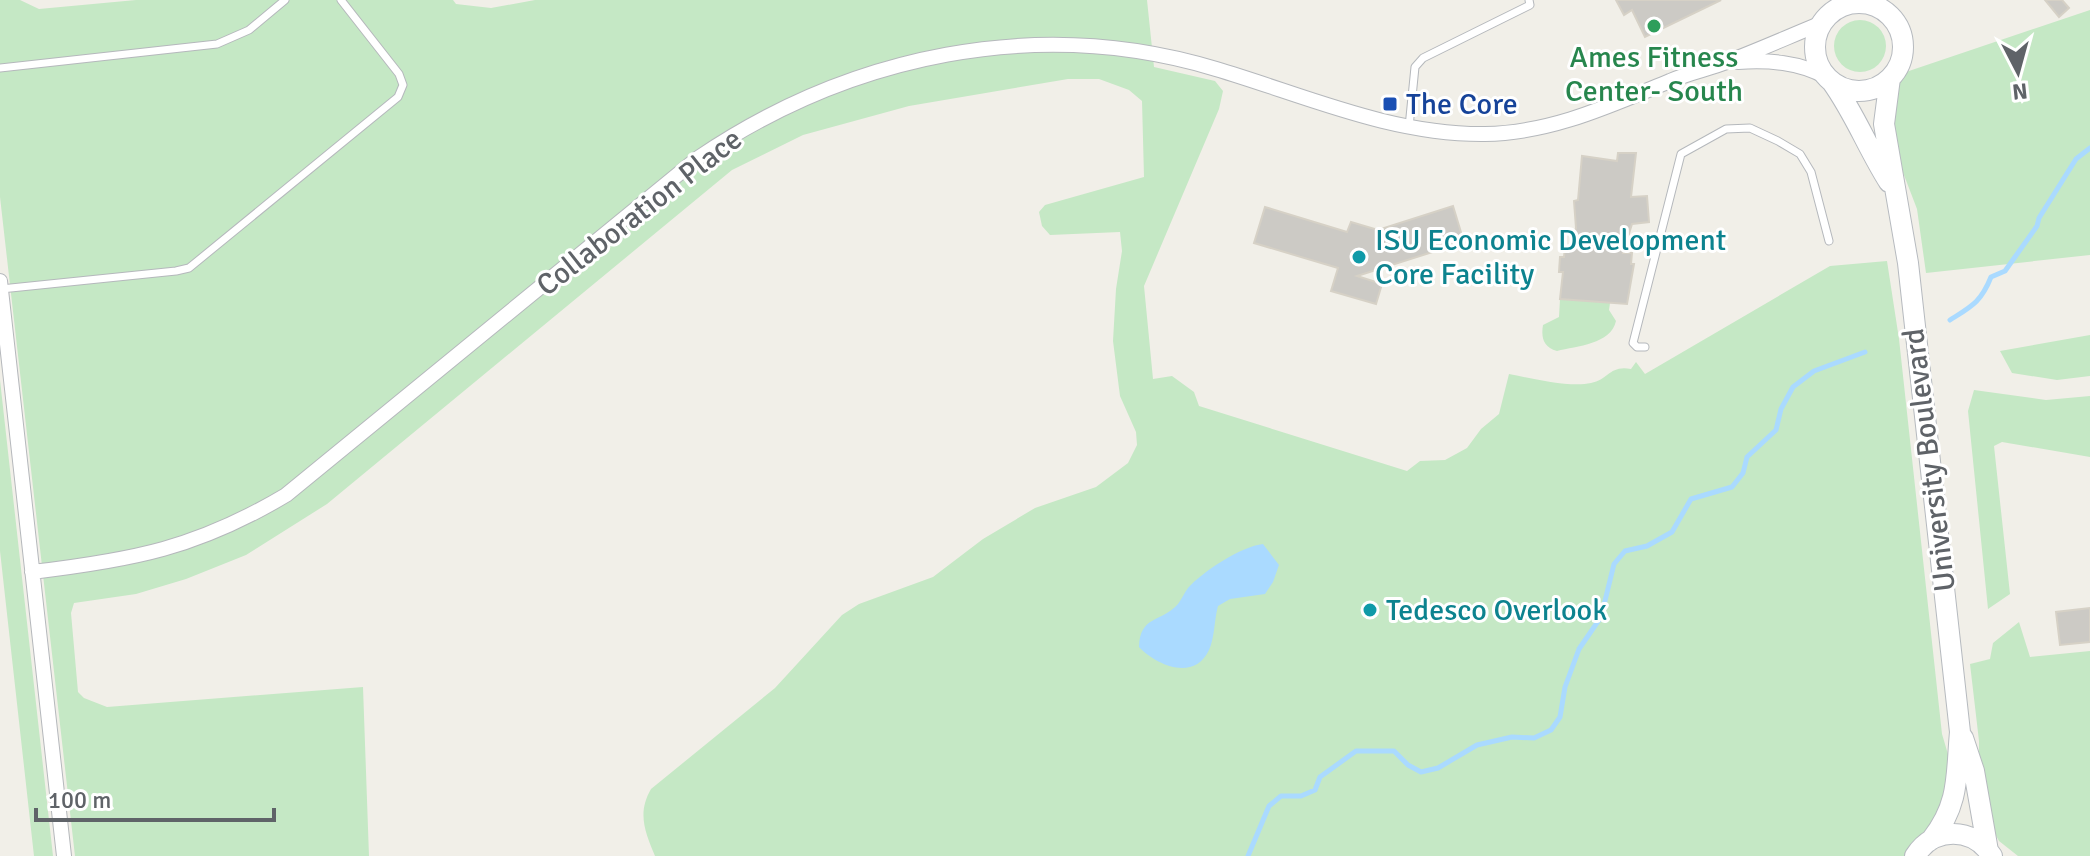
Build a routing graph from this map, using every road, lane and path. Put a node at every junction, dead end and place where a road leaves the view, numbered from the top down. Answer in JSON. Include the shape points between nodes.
{"nodes":[{"id":1,"x":285,"y":0,"type":"edge"},
{"id":2,"x":341,"y":0,"type":"edge"},
{"id":3,"x":1529,"y":0,"type":"edge"},
{"id":4,"x":1890,"y":0,"type":"edge"},
{"id":5,"x":1831,"y":12,"type":"edge"},
{"id":6,"x":1895,"y":23,"type":"junction"},
{"id":7,"x":1725,"y":62,"type":"junction"},
{"id":8,"x":0,"y":68,"type":"edge"},
{"id":9,"x":1890,"y":78,"type":"junction"},
{"id":10,"x":1829,"y":80,"type":"junction"},
{"id":11,"x":1409,"y":127,"type":"junction"},
{"id":12,"x":1893,"y":188,"type":"junction"},
{"id":13,"x":1829,"y":241,"type":"dead end"},
{"id":14,"x":1,"y":285,"type":"edge"},
{"id":15,"x":1645,"y":347,"type":"dead end"},
{"id":16,"x":32,"y":572,"type":"junction"},
{"id":17,"x":1960,"y":732,"type":"junction"},
{"id":18,"x":1932,"y":839,"type":"junction"},
{"id":19,"x":1993,"y":854,"type":"edge"},
{"id":20,"x":64,"y":856,"type":"edge"},
{"id":21,"x":1915,"y":856,"type":"edge"}],
"edges":[{"from":1,"to":8,"type":"lane","via":[[249,30],[217,44]]},
{"from":2,"to":14,"type":"lane","via":[[399,74],[403,85],[398,97],[189,268]]},
{"from":3,"to":11,"type":"lane","via":[[1530,5],[1423,58],[1415,67]]},
{"from":4,"to":6,"type":"street"},
{"from":5,"to":6,"type":"street","via":[[1868,4]]},
{"from":5,"to":7,"type":"street","name":"Collaboration Place"},
{"from":5,"to":10,"type":"street","via":[[1818,31],[1815,50]]},
{"from":6,"to":9,"type":"street","via":[[1903,50]]},
{"from":7,"to":10,"type":"street","name":"Collaboration Place","via":[[1775,61],[1814,70]]},
{"from":7,"to":11,"type":"street","name":"Collaboration Place","via":[[1593,113],[1538,128],[1486,134]]},
{"from":9,"to":10,"type":"street","via":[[1861,91]]},
{"from":9,"to":12,"type":"street","name":"University Boulevard","via":[[1884,124]]},
{"from":10,"to":12,"type":"street","name":"University Boulevard"},
{"from":11,"to":16,"type":"street","name":"Collaboration Place","via":[[1191,62],[1097,46],[962,52],[844,81],[767,116],[698,158],[275,502],[169,549]]},
{"from":12,"to":17,"type":"street","name":"University Boulevard","via":[[1908,263]]},
{"from":13,"to":15,"type":"lane","via":[[1811,172],[1791,148],[1750,128],[1726,129],[1681,154],[1633,343]]},
{"from":14,"to":16,"type":"street"},
{"from":16,"to":20,"type":"street"},
{"from":17,"to":18,"type":"street","name":"University Boulevard","via":[[1954,800]]},
{"from":17,"to":19,"type":"street","name":"University Boulevard"},
{"from":18,"to":19,"type":"street","via":[[1962,834]]},
{"from":18,"to":21,"type":"street","name":"University Boulevard"}]}
